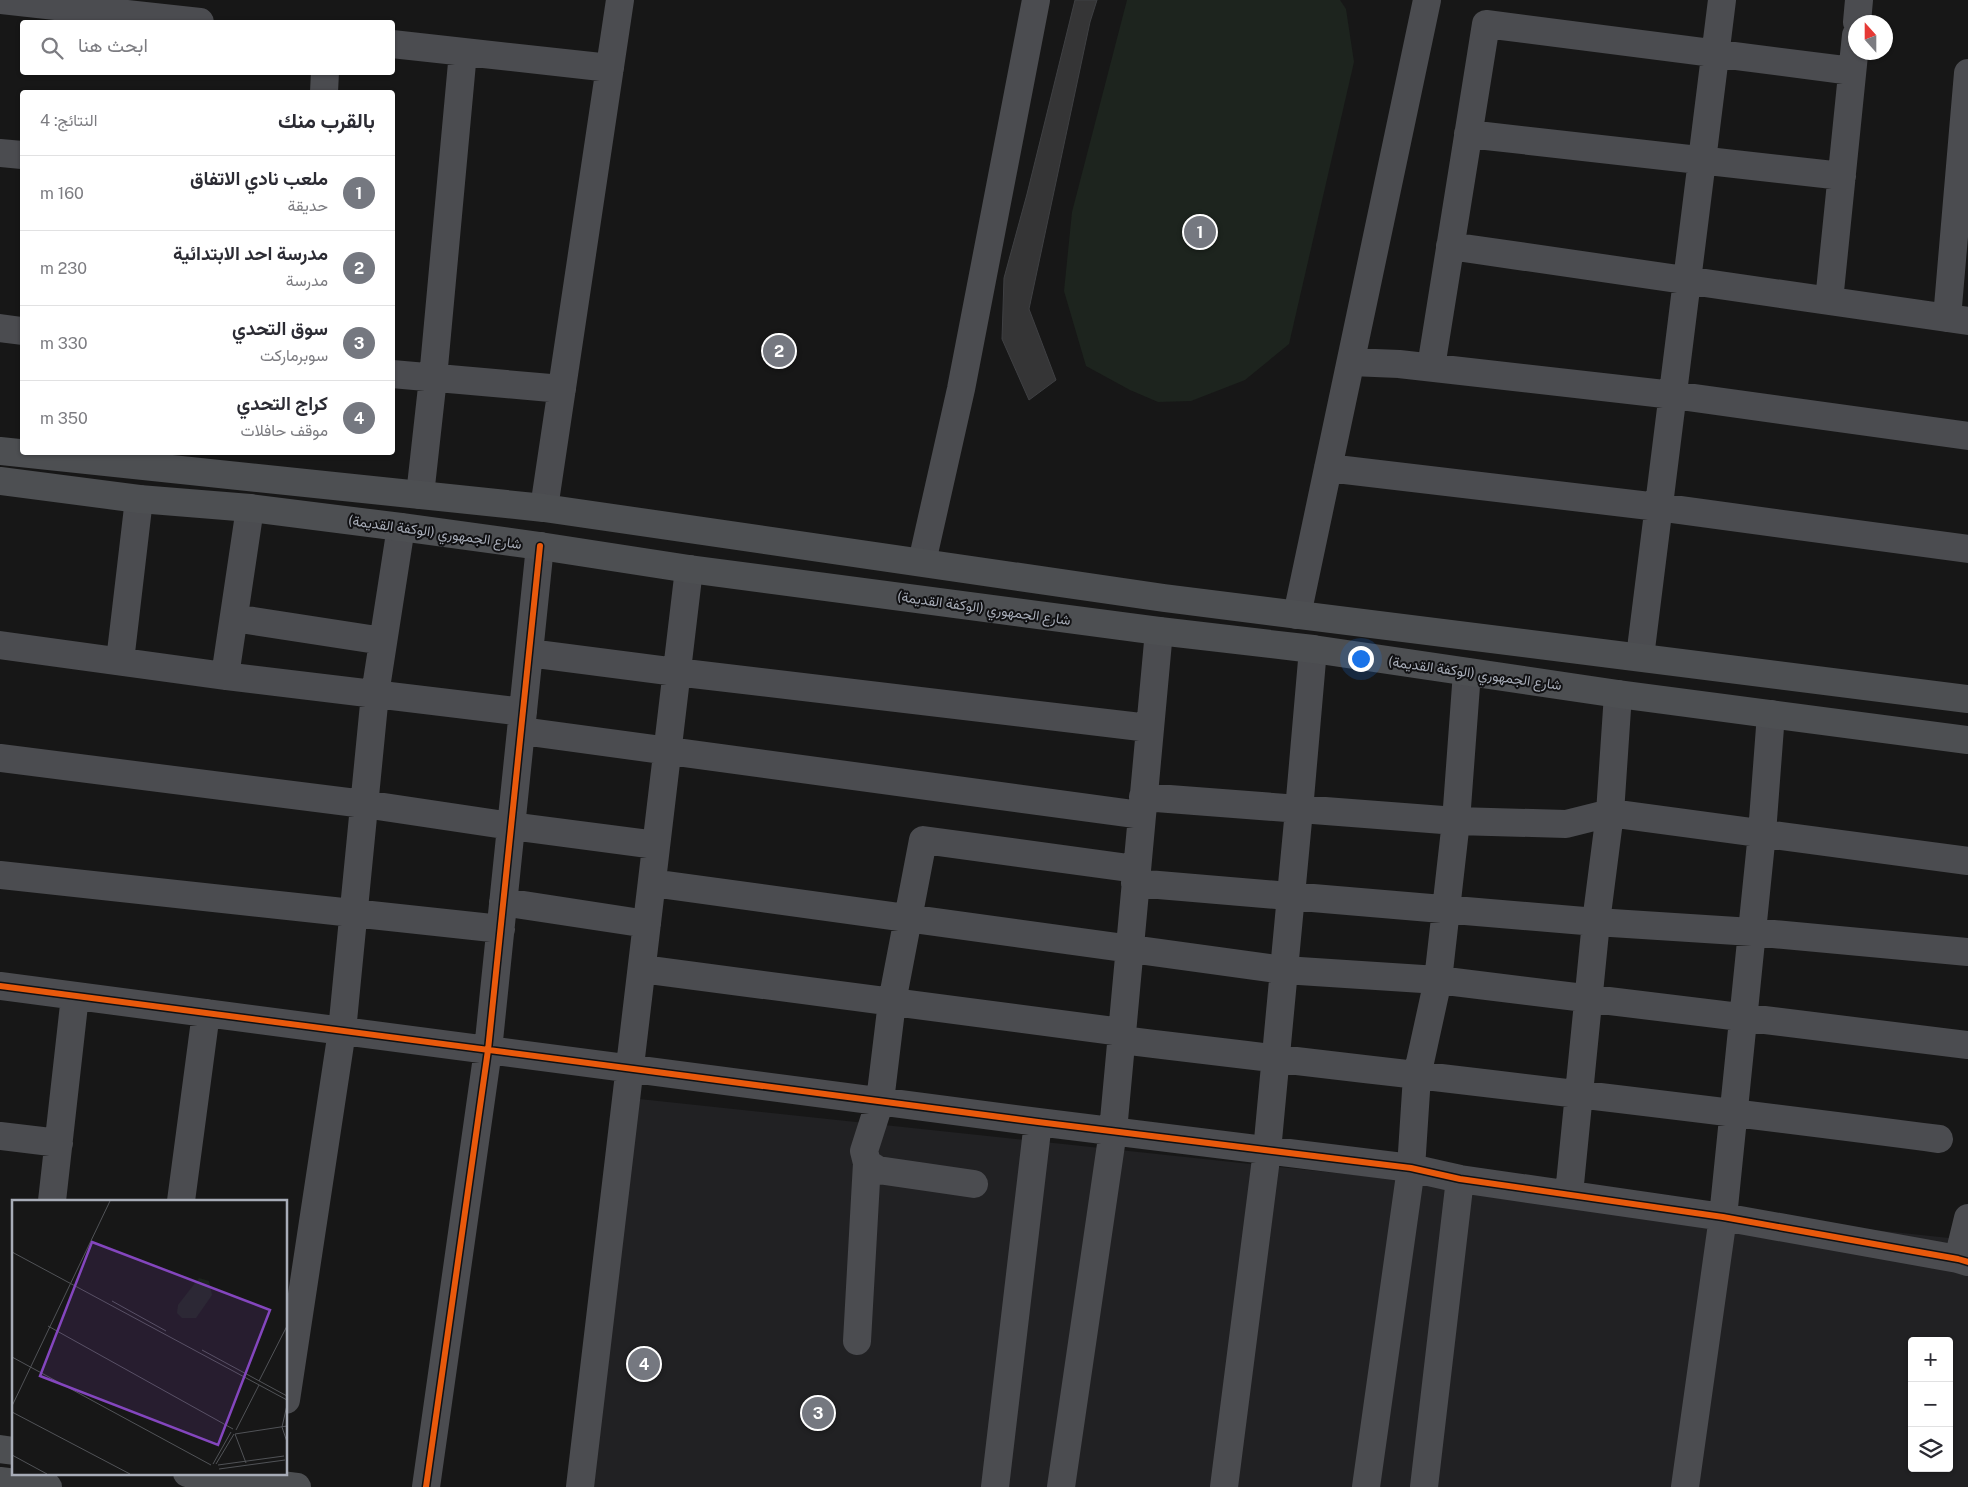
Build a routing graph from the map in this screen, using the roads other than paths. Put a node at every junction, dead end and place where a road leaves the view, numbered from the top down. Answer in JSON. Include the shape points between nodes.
{"nodes":[{"id":1,"x":0,"y":0,"type":"edge"},
{"id":2,"x":620,"y":0,"type":"edge"},
{"id":3,"x":1036,"y":0,"type":"edge"},
{"id":4,"x":1427,"y":0,"type":"edge"},
{"id":5,"x":1722,"y":0,"type":"edge"},
{"id":6,"x":1859,"y":0,"type":"edge"},
{"id":7,"x":1858,"y":15,"type":"edge"},
{"id":8,"x":182,"y":20,"type":"edge"},
{"id":9,"x":395,"y":44,"type":"edge"},
{"id":10,"x":463,"y":52,"type":"junction"},
{"id":11,"x":1716,"y":54,"type":"junction"},
{"id":12,"x":1853,"y":60,"type":"edge"},
{"id":13,"x":610,"y":68,"type":"junction"},
{"id":14,"x":1852,"y":71,"type":"junction"},
{"id":15,"x":1968,"y":73,"type":"edge"},
{"id":16,"x":325,"y":75,"type":"edge"},
{"id":17,"x":324,"y":90,"type":"edge"},
{"id":18,"x":1468,"y":134,"type":"junction"},
{"id":19,"x":0,"y":153,"type":"edge"},
{"id":20,"x":20,"y":155,"type":"edge"},
{"id":21,"x":1702,"y":160,"type":"junction"},
{"id":22,"x":1842,"y":176,"type":"junction"},
{"id":23,"x":1450,"y":246,"type":"junction"},
{"id":24,"x":1687,"y":280,"type":"junction"},
{"id":25,"x":1829,"y":300,"type":"junction"},
{"id":26,"x":1958,"y":319,"type":"edge"},
{"id":27,"x":0,"y":328,"type":"edge"},
{"id":28,"x":20,"y":331,"type":"edge"},
{"id":29,"x":1351,"y":362,"type":"junction"},
{"id":30,"x":1431,"y":367,"type":"junction"},
{"id":31,"x":395,"y":374,"type":"edge"},
{"id":32,"x":433,"y":378,"type":"junction"},
{"id":33,"x":562,"y":389,"type":"junction"},
{"id":34,"x":1673,"y":394,"type":"junction"},
{"id":35,"x":1968,"y":436,"type":"edge"},
{"id":36,"x":0,"y":451,"type":"edge"},
{"id":37,"x":20,"y":453,"type":"edge"},
{"id":38,"x":39,"y":455,"type":"edge"},
{"id":39,"x":1328,"y":468,"type":"junction"},
{"id":40,"x":0,"y":482,"type":"edge"},
{"id":41,"x":420,"y":494,"type":"junction"},
{"id":42,"x":139,"y":499,"type":"junction"},
{"id":43,"x":1658,"y":507,"type":"junction"},
{"id":44,"x":250,"y":508,"type":"junction"},
{"id":45,"x":544,"y":508,"type":"junction"},
{"id":46,"x":607,"y":517,"type":"junction"},
{"id":47,"x":401,"y":527,"type":"junction"},
{"id":48,"x":540,"y":546,"type":"junction"},
{"id":49,"x":1968,"y":549,"type":"edge"},
{"id":50,"x":603,"y":555,"type":"junction"},
{"id":51,"x":888,"y":557,"type":"junction"},
{"id":52,"x":922,"y":562,"type":"junction"},
{"id":53,"x":688,"y":569,"type":"junction"},
{"id":54,"x":883,"y":594,"type":"junction"},
{"id":55,"x":1297,"y":615,"type":"junction"},
{"id":56,"x":234,"y":618,"type":"junction"},
{"id":57,"x":1159,"y":631,"type":"junction"},
{"id":58,"x":383,"y":641,"type":"junction"},
{"id":59,"x":0,"y":645,"type":"edge"},
{"id":60,"x":1313,"y":649,"type":"junction"},
{"id":61,"x":529,"y":653,"type":"junction"},
{"id":62,"x":1640,"y":657,"type":"junction"},
{"id":63,"x":120,"y":661,"type":"junction"},
{"id":64,"x":676,"y":672,"type":"junction"},
{"id":65,"x":1468,"y":672,"type":"junction"},
{"id":66,"x":225,"y":676,"type":"junction"},
{"id":67,"x":375,"y":694,"type":"junction"},
{"id":68,"x":1618,"y":694,"type":"junction"},
{"id":69,"x":1968,"y":699,"type":"edge"},
{"id":70,"x":1772,"y":714,"type":"junction"},
{"id":71,"x":522,"y":721,"type":"junction"},
{"id":72,"x":1149,"y":728,"type":"junction"},
{"id":73,"x":1968,"y":740,"type":"edge"},
{"id":74,"x":667,"y":752,"type":"junction"},
{"id":75,"x":0,"y":758,"type":"edge"},
{"id":76,"x":364,"y":804,"type":"junction"},
{"id":77,"x":1142,"y":806,"type":"junction"},
{"id":78,"x":1300,"y":810,"type":"junction"},
{"id":79,"x":1610,"y":813,"type":"junction"},
{"id":80,"x":1456,"y":821,"type":"junction"},
{"id":81,"x":511,"y":826,"type":"junction"},
{"id":82,"x":1762,"y":833,"type":"junction"},
{"id":83,"x":656,"y":845,"type":"junction"},
{"id":84,"x":1968,"y":861,"type":"edge"},
{"id":85,"x":0,"y":875,"type":"edge"},
{"id":86,"x":1136,"y":876,"type":"junction"},
{"id":87,"x":652,"y":883,"type":"junction"},
{"id":88,"x":1291,"y":896,"type":"junction"},
{"id":89,"x":503,"y":902,"type":"junction"},
{"id":90,"x":1446,"y":909,"type":"junction"},
{"id":91,"x":354,"y":913,"type":"junction"},
{"id":92,"x":907,"y":918,"type":"junction"},
{"id":93,"x":1596,"y":922,"type":"junction"},
{"id":94,"x":647,"y":924,"type":"junction"},
{"id":95,"x":500,"y":929,"type":"junction"},
{"id":96,"x":1752,"y":932,"type":"junction"},
{"id":97,"x":1129,"y":949,"type":"junction"},
{"id":98,"x":1968,"y":952,"type":"edge"},
{"id":99,"x":642,"y":969,"type":"junction"},
{"id":100,"x":1284,"y":970,"type":"junction"},
{"id":101,"x":1438,"y":980,"type":"junction"},
{"id":102,"x":0,"y":986,"type":"edge"},
{"id":103,"x":75,"y":996,"type":"junction"},
{"id":104,"x":1589,"y":999,"type":"junction"},
{"id":105,"x":892,"y":1002,"type":"junction"},
{"id":106,"x":206,"y":1013,"type":"junction"},
{"id":107,"x":1744,"y":1017,"type":"junction"},
{"id":108,"x":342,"y":1031,"type":"junction"},
{"id":109,"x":1121,"y":1036,"type":"junction"},
{"id":110,"x":1968,"y":1045,"type":"edge"},
{"id":111,"x":488,"y":1050,"type":"junction"},
{"id":112,"x":1276,"y":1058,"type":"junction"},
{"id":113,"x":631,"y":1068,"type":"junction"},
{"id":114,"x":1417,"y":1076,"type":"junction"},
{"id":115,"x":1579,"y":1095,"type":"junction"},
{"id":116,"x":880,"y":1101,"type":"junction"},
{"id":117,"x":1735,"y":1112,"type":"junction"},
{"id":118,"x":1038,"y":1122,"type":"junction"},
{"id":119,"x":1113,"y":1131,"type":"junction"},
{"id":120,"x":0,"y":1136,"type":"edge"},
{"id":121,"x":1939,"y":1139,"type":"dead end"},
{"id":122,"x":59,"y":1143,"type":"junction"},
{"id":123,"x":1267,"y":1151,"type":"junction"},
{"id":124,"x":867,"y":1162,"type":"junction"},
{"id":125,"x":1411,"y":1168,"type":"junction"},
{"id":126,"x":1460,"y":1178,"type":"junction"},
{"id":127,"x":974,"y":1184,"type":"dead end"},
{"id":128,"x":1569,"y":1194,"type":"junction"},
{"id":129,"x":52,"y":1200,"type":"edge"},
{"id":130,"x":181,"y":1200,"type":"edge"},
{"id":131,"x":1724,"y":1217,"type":"junction"},
{"id":132,"x":1968,"y":1218,"type":"edge"},
{"id":133,"x":1963,"y":1261,"type":"edge"},
{"id":134,"x":857,"y":1341,"type":"dead end"},
{"id":135,"x":288,"y":1387,"type":"edge"},
{"id":136,"x":200,"y":1474,"type":"edge"},
{"id":137,"x":282,"y":1481,"type":"edge"},
{"id":138,"x":1,"y":1483,"type":"edge"},
{"id":139,"x":48,"y":1487,"type":"edge"},
{"id":140,"x":426,"y":1487,"type":"edge"},
{"id":141,"x":580,"y":1487,"type":"edge"},
{"id":142,"x":995,"y":1487,"type":"edge"},
{"id":143,"x":1061,"y":1487,"type":"edge"},
{"id":144,"x":1224,"y":1487,"type":"edge"},
{"id":145,"x":1366,"y":1487,"type":"edge"},
{"id":146,"x":1424,"y":1487,"type":"edge"},
{"id":147,"x":1685,"y":1487,"type":"edge"}],
"edges":[{"from":1,"to":8,"type":"street"},
{"from":2,"to":13,"type":"street"},
{"from":3,"to":52,"type":"street","via":[[961,389]]},
{"from":4,"to":29,"type":"street"},
{"from":5,"to":11,"type":"street"},
{"from":6,"to":7,"type":"street"},
{"from":9,"to":10,"type":"street"},
{"from":10,"to":13,"type":"street"},
{"from":10,"to":32,"type":"street"},
{"from":11,"to":14,"type":"street"},
{"from":11,"to":18,"type":"street","via":[[1486,24]]},
{"from":11,"to":21,"type":"street"},
{"from":12,"to":14,"type":"street"},
{"from":13,"to":33,"type":"street"},
{"from":14,"to":22,"type":"street"},
{"from":15,"to":26,"type":"street"},
{"from":16,"to":17,"type":"street"},
{"from":18,"to":21,"type":"street"},
{"from":18,"to":23,"type":"street"},
{"from":19,"to":20,"type":"street"},
{"from":21,"to":22,"type":"street"},
{"from":21,"to":24,"type":"street"},
{"from":22,"to":25,"type":"street"},
{"from":23,"to":24,"type":"street"},
{"from":23,"to":30,"type":"street"},
{"from":24,"to":25,"type":"street"},
{"from":24,"to":34,"type":"street"},
{"from":25,"to":26,"type":"street"},
{"from":27,"to":28,"type":"street"},
{"from":29,"to":30,"type":"street"},
{"from":29,"to":39,"type":"street"},
{"from":30,"to":34,"type":"street"},
{"from":31,"to":32,"type":"street"},
{"from":32,"to":33,"type":"street"},
{"from":32,"to":41,"type":"street"},
{"from":33,"to":45,"type":"street"},
{"from":34,"to":35,"type":"street"},
{"from":34,"to":43,"type":"street"},
{"from":36,"to":37,"type":"main road"},
{"from":38,"to":41,"type":"main road"},
{"from":39,"to":43,"type":"street"},
{"from":39,"to":55,"type":"street"},
{"from":40,"to":42,"type":"main road","name":"شارع الجمهوري (الوكفة القديمة)"},
{"from":41,"to":45,"type":"main road"},
{"from":42,"to":44,"type":"main road","name":"شارع الجمهوري (الوكفة القديمة)"},
{"from":42,"to":63,"type":"street"},
{"from":43,"to":49,"type":"street"},
{"from":43,"to":62,"type":"street"},
{"from":44,"to":47,"type":"main road","name":"شارع الجمهوري (الوكفة القديمة)"},
{"from":44,"to":56,"type":"street"},
{"from":45,"to":46,"type":"main road"},
{"from":46,"to":50,"type":"main road"},
{"from":46,"to":51,"type":"main road"},
{"from":47,"to":48,"type":"main road","name":"شارع الجمهوري (الوكفة القديمة)"},
{"from":47,"to":58,"type":"street"},
{"from":48,"to":50,"type":"main road","name":"شارع الجمهوري (الوكفة القديمة)"},
{"from":48,"to":61,"type":"street"},
{"from":50,"to":53,"type":"main road","name":"شارع الجمهوري (الوكفة القديمة)"},
{"from":51,"to":52,"type":"main road"},
{"from":51,"to":54,"type":"main road"},
{"from":52,"to":55,"type":"main road"},
{"from":53,"to":54,"type":"main road","name":"شارع الجمهوري (الوكفة القديمة)"},
{"from":53,"to":64,"type":"street"},
{"from":54,"to":57,"type":"main road","name":"شارع الجمهوري (الوكفة القديمة)"},
{"from":55,"to":62,"type":"main road"},
{"from":56,"to":58,"type":"street"},
{"from":56,"to":66,"type":"street"},
{"from":57,"to":60,"type":"main road","name":"شارع الجمهوري (الوكفة القديمة)"},
{"from":57,"to":72,"type":"street"},
{"from":58,"to":67,"type":"street"},
{"from":59,"to":63,"type":"street"},
{"from":60,"to":65,"type":"main road","name":"شارع الجمهوري (الوكفة القديمة)"},
{"from":60,"to":78,"type":"street"},
{"from":61,"to":64,"type":"street"},
{"from":61,"to":71,"type":"street"},
{"from":62,"to":69,"type":"main road"},
{"from":63,"to":66,"type":"street"},
{"from":64,"to":72,"type":"street"},
{"from":64,"to":74,"type":"street"},
{"from":65,"to":68,"type":"main road","name":"شارع الجمهوري (الوكفة القديمة)"},
{"from":65,"to":80,"type":"street"},
{"from":66,"to":67,"type":"street"},
{"from":67,"to":71,"type":"street"},
{"from":67,"to":76,"type":"street"},
{"from":68,"to":70,"type":"main road","name":"شارع الجمهوري (الوكفة القديمة)"},
{"from":68,"to":79,"type":"street"},
{"from":70,"to":73,"type":"main road","name":"شارع الجمهوري (الوكفة القديمة)"},
{"from":70,"to":82,"type":"street"},
{"from":71,"to":74,"type":"street"},
{"from":71,"to":81,"type":"street"},
{"from":72,"to":77,"type":"street"},
{"from":74,"to":77,"type":"street"},
{"from":74,"to":83,"type":"street"},
{"from":75,"to":76,"type":"street"},
{"from":76,"to":81,"type":"street"},
{"from":76,"to":91,"type":"street"},
{"from":77,"to":78,"type":"street"},
{"from":77,"to":86,"type":"street"},
{"from":78,"to":80,"type":"street"},
{"from":78,"to":88,"type":"street"},
{"from":79,"to":80,"type":"street","via":[[1566,824]]},
{"from":79,"to":82,"type":"street"},
{"from":79,"to":93,"type":"street"},
{"from":80,"to":90,"type":"street"},
{"from":81,"to":83,"type":"street"},
{"from":81,"to":89,"type":"street"},
{"from":82,"to":84,"type":"street"},
{"from":82,"to":96,"type":"street"},
{"from":83,"to":87,"type":"street"},
{"from":85,"to":91,"type":"street"},
{"from":86,"to":88,"type":"street"},
{"from":86,"to":92,"type":"street","via":[[923,840]]},
{"from":86,"to":97,"type":"street"},
{"from":87,"to":92,"type":"street"},
{"from":87,"to":94,"type":"street"},
{"from":88,"to":90,"type":"street"},
{"from":88,"to":100,"type":"street"},
{"from":89,"to":94,"type":"street"},
{"from":89,"to":95,"type":"street"},
{"from":90,"to":93,"type":"street"},
{"from":90,"to":101,"type":"street"},
{"from":91,"to":95,"type":"street"},
{"from":91,"to":108,"type":"street"},
{"from":92,"to":97,"type":"street"},
{"from":92,"to":105,"type":"street"},
{"from":93,"to":96,"type":"street"},
{"from":93,"to":104,"type":"street"},
{"from":94,"to":99,"type":"street"},
{"from":95,"to":111,"type":"street"},
{"from":96,"to":98,"type":"street"},
{"from":96,"to":107,"type":"street"},
{"from":97,"to":100,"type":"street"},
{"from":97,"to":109,"type":"street"},
{"from":99,"to":105,"type":"street"},
{"from":99,"to":113,"type":"street"},
{"from":100,"to":101,"type":"street"},
{"from":100,"to":112,"type":"street"},
{"from":101,"to":104,"type":"street"},
{"from":101,"to":114,"type":"street"},
{"from":102,"to":103,"type":"street"},
{"from":103,"to":106,"type":"street"},
{"from":103,"to":122,"type":"street"},
{"from":104,"to":107,"type":"street"},
{"from":104,"to":115,"type":"street"},
{"from":105,"to":109,"type":"street"},
{"from":105,"to":116,"type":"street"},
{"from":106,"to":108,"type":"street"},
{"from":106,"to":130,"type":"street"},
{"from":107,"to":110,"type":"street"},
{"from":107,"to":117,"type":"street"},
{"from":108,"to":111,"type":"street"},
{"from":108,"to":135,"type":"street"},
{"from":109,"to":112,"type":"street"},
{"from":109,"to":119,"type":"street"},
{"from":111,"to":113,"type":"street"},
{"from":111,"to":140,"type":"street"},
{"from":112,"to":114,"type":"street"},
{"from":112,"to":123,"type":"street"},
{"from":113,"to":116,"type":"street"},
{"from":113,"to":141,"type":"street"},
{"from":114,"to":115,"type":"street"},
{"from":114,"to":125,"type":"street"},
{"from":115,"to":117,"type":"street"},
{"from":115,"to":128,"type":"street"},
{"from":116,"to":118,"type":"street"},
{"from":116,"to":124,"type":"street","via":[[864,1152]]},
{"from":117,"to":121,"type":"street"},
{"from":117,"to":131,"type":"street"},
{"from":118,"to":119,"type":"street"},
{"from":118,"to":142,"type":"street"},
{"from":119,"to":123,"type":"street"},
{"from":119,"to":143,"type":"street"},
{"from":120,"to":122,"type":"street"},
{"from":122,"to":129,"type":"street"},
{"from":123,"to":125,"type":"street"},
{"from":123,"to":144,"type":"street"},
{"from":124,"to":127,"type":"street","via":[[878,1170]]},
{"from":124,"to":134,"type":"street"},
{"from":125,"to":126,"type":"street"},
{"from":125,"to":145,"type":"street"},
{"from":126,"to":128,"type":"street"},
{"from":126,"to":146,"type":"street"},
{"from":128,"to":131,"type":"street"},
{"from":131,"to":133,"type":"street"},
{"from":131,"to":147,"type":"street"},
{"from":132,"to":133,"type":"street"},
{"from":136,"to":137,"type":"main road"},
{"from":138,"to":139,"type":"main road"}]}
